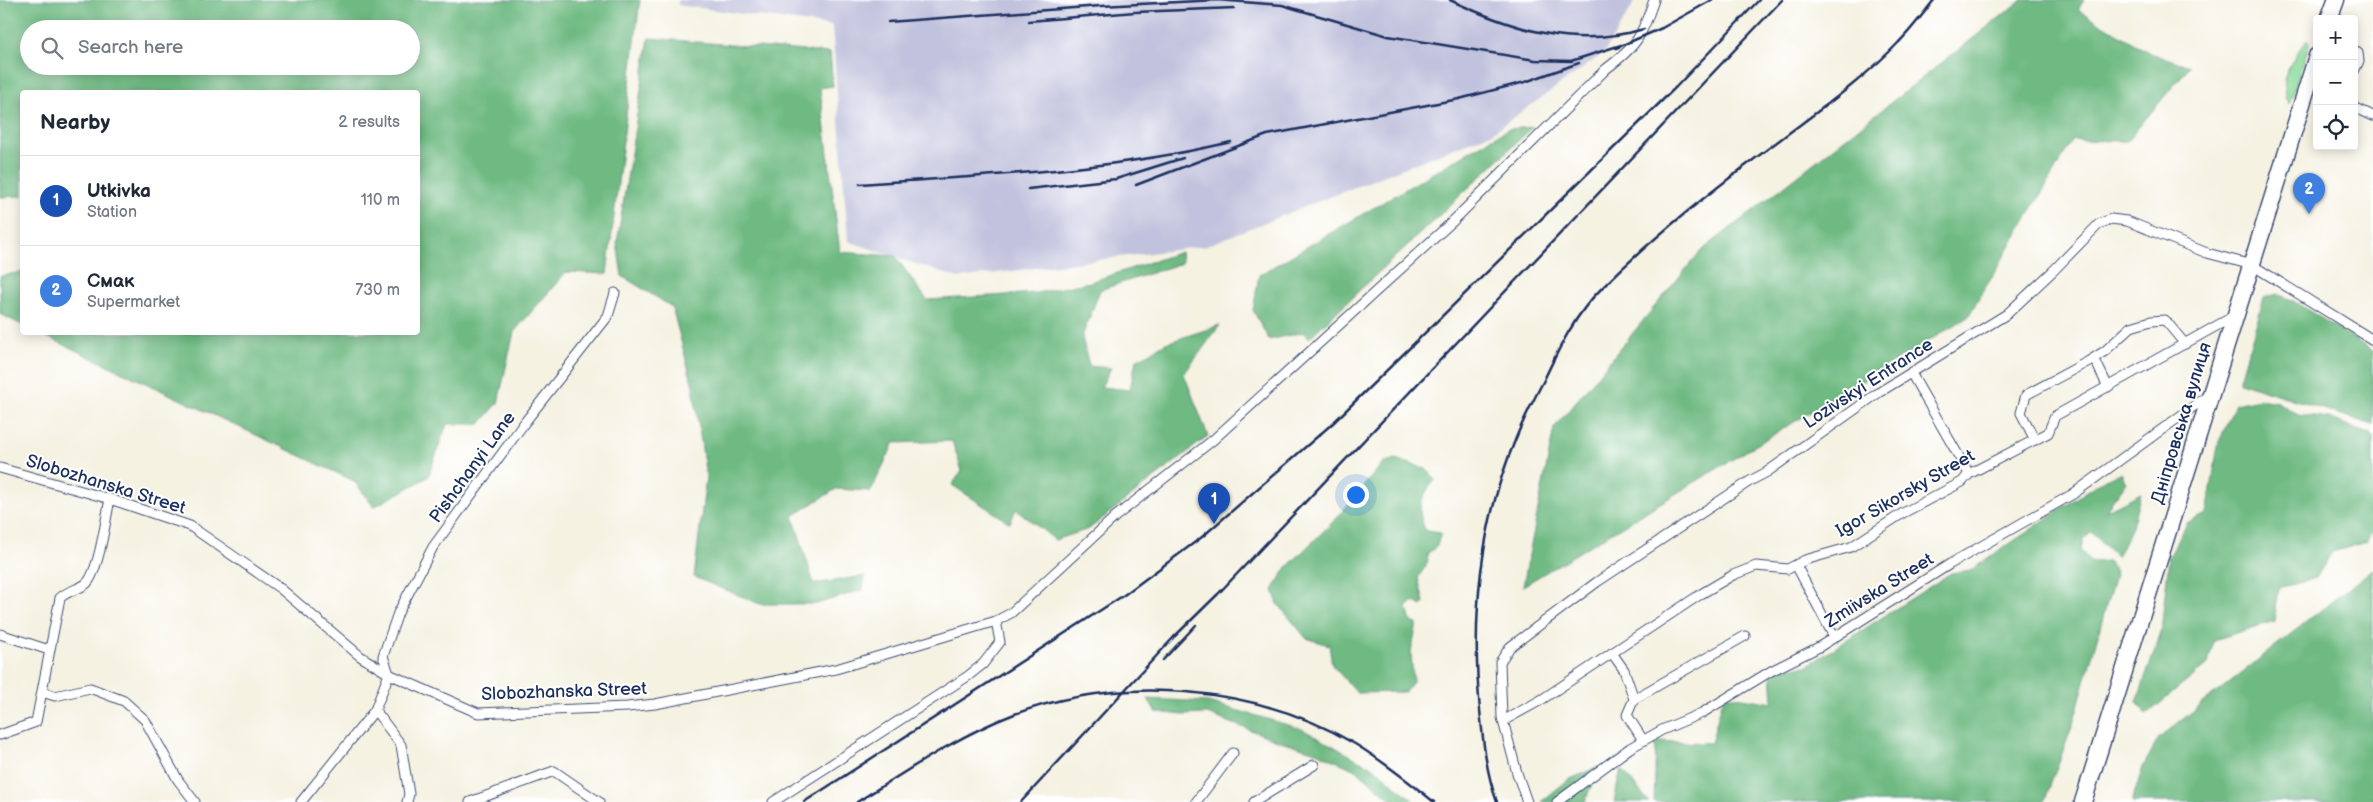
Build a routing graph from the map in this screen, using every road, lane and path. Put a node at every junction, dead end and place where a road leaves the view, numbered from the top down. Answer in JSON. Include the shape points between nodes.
{"nodes":[{"id":1,"x":1654,"y":0,"type":"edge"},
{"id":2,"x":2336,"y":0,"type":"edge"},
{"id":3,"x":2330,"y":15,"type":"edge"},
{"id":4,"x":2316,"y":60,"type":"edge"},
{"id":5,"x":2358,"y":109,"type":"edge"},
{"id":6,"x":2373,"y":116,"type":"edge"},
{"id":7,"x":2252,"y":266,"type":"junction"},
{"id":8,"x":615,"y":293,"type":"dead end"},
{"id":9,"x":2236,"y":315,"type":"junction"},
{"id":10,"x":2373,"y":340,"type":"edge"},
{"id":11,"x":2185,"y":344,"type":"junction"},
{"id":12,"x":2094,"y":358,"type":"junction"},
{"id":13,"x":1911,"y":373,"type":"junction"},
{"id":14,"x":2108,"y":387,"type":"junction"},
{"id":15,"x":2212,"y":393,"type":"junction"},
{"id":16,"x":2035,"y":440,"type":"junction"},
{"id":17,"x":0,"y":468,"type":"edge"},
{"id":18,"x":1969,"y":474,"type":"junction"},
{"id":19,"x":110,"y":499,"type":"junction"},
{"id":20,"x":1796,"y":565,"type":"junction"},
{"id":21,"x":996,"y":621,"type":"junction"},
{"id":22,"x":0,"y":634,"type":"edge"},
{"id":23,"x":1745,"y":636,"type":"dead end"},
{"id":24,"x":1834,"y":637,"type":"junction"},
{"id":25,"x":49,"y":650,"type":"junction"},
{"id":26,"x":1612,"y":653,"type":"junction"},
{"id":27,"x":389,"y":674,"type":"junction"},
{"id":28,"x":42,"y":692,"type":"junction"},
{"id":29,"x":1634,"y":699,"type":"junction"},
{"id":30,"x":375,"y":710,"type":"junction"},
{"id":31,"x":1503,"y":721,"type":"junction"},
{"id":32,"x":0,"y":735,"type":"edge"},
{"id":33,"x":1644,"y":740,"type":"junction"},
{"id":34,"x":1233,"y":753,"type":"dead end"},
{"id":35,"x":1314,"y":765,"type":"dead end"},
{"id":36,"x":194,"y":802,"type":"edge"},
{"id":37,"x":301,"y":802,"type":"edge"},
{"id":38,"x":407,"y":802,"type":"edge"},
{"id":39,"x":470,"y":802,"type":"edge"},
{"id":40,"x":599,"y":802,"type":"edge"},
{"id":41,"x":774,"y":802,"type":"edge"},
{"id":42,"x":1196,"y":802,"type":"edge"},
{"id":43,"x":1254,"y":802,"type":"edge"},
{"id":44,"x":1527,"y":802,"type":"edge"},
{"id":45,"x":1557,"y":802,"type":"edge"},
{"id":46,"x":2083,"y":802,"type":"edge"}],
"edges":[{"from":1,"to":21,"type":"street","name":"Slobozhanska Street","via":[[1643,30],[1630,51],[1606,69],[1452,222],[1213,440],[1116,516],[1011,613]]},
{"from":2,"to":3,"type":"highway"},
{"from":4,"to":7,"type":"highway","name":"Дніпровська вулиця"},
{"from":5,"to":6,"type":"street"},
{"from":7,"to":9,"type":"highway","name":"Дніпровська вулиця"},
{"from":7,"to":10,"type":"street","name":"Lozivskyi Entrance"},
{"from":7,"to":13,"type":"street","name":"Lozivskyi Entrance","via":[[2111,219],[2099,224],[2007,314]]},
{"from":8,"to":27,"type":"street","name":"Pishchanyi Lane","via":[[608,316],[433,546],[401,607],[383,656]]},
{"from":9,"to":11,"type":"street","name":"Igor Sikorsky Street"},
{"from":9,"to":15,"type":"highway","name":"Дніпровська вулиця"},
{"from":11,"to":12,"type":"street","via":[[2164,320],[2151,321],[2131,328]]},
{"from":11,"to":14,"type":"street","name":"Igor Sikorsky Street"},
{"from":12,"to":14,"type":"street"},
{"from":12,"to":16,"type":"street","via":[[2026,395],[2021,413]]},
{"from":13,"to":18,"type":"street"},
{"from":13,"to":31,"type":"street","name":"Lozivskyi Entrance","via":[[1820,432],[1767,472],[1597,582],[1510,647],[1500,662]]},
{"from":14,"to":16,"type":"street","name":"Igor Sikorsky Street","via":[[2055,416],[2048,433]]},
{"from":15,"to":24,"type":"street","name":"Zmiivska Street","via":[[2074,494],[1950,564]]},
{"from":15,"to":46,"type":"highway","name":"Дніпровська вулиця"},
{"from":16,"to":18,"type":"street","name":"Igor Sikorsky Street"},
{"from":17,"to":19,"type":"street","name":"Slobozhanska Street"},
{"from":18,"to":20,"type":"street","name":"Igor Sikorsky Street","via":[[1962,482],[1903,513],[1850,547],[1820,554]]},
{"from":19,"to":25,"type":"street","via":[[94,572],[86,583],[66,591],[60,598]]},
{"from":19,"to":27,"type":"street","name":"Slobozhanska Street","via":[[190,526],[281,589],[360,656]]},
{"from":20,"to":24,"type":"street"},
{"from":20,"to":26,"type":"street","name":"Igor Sikorsky Street","via":[[1788,569],[1756,566],[1744,570],[1701,594]]},
{"from":21,"to":27,"type":"street","name":"Slobozhanska Street","via":[[836,669],[627,707],[478,713]]},
{"from":21,"to":41,"type":"street","via":[[1000,642],[983,664]]},
{"from":22,"to":25,"type":"street"},
{"from":23,"to":29,"type":"street"},
{"from":24,"to":33,"type":"street","name":"Zmiivska Street","via":[[1702,713]]},
{"from":25,"to":28,"type":"street"},
{"from":26,"to":29,"type":"street","via":[[1624,670]]},
{"from":26,"to":31,"type":"street","name":"Igor Sikorsky Street"},
{"from":27,"to":30,"type":"street"},
{"from":28,"to":32,"type":"street","via":[[36,722]]},
{"from":28,"to":36,"type":"street","via":[[55,696],[90,688],[124,700],[145,720]]},
{"from":29,"to":33,"type":"street","via":[[1627,715]]},
{"from":30,"to":37,"type":"street"},
{"from":30,"to":38,"type":"street","via":[[401,745],[409,794]]},
{"from":31,"to":44,"type":"street"},
{"from":33,"to":45,"type":"street","name":"Zmiivska Street"},
{"from":34,"to":42,"type":"street"},
{"from":35,"to":43,"type":"street"},
{"from":39,"to":40,"type":"street","via":[[554,771]]}]}
